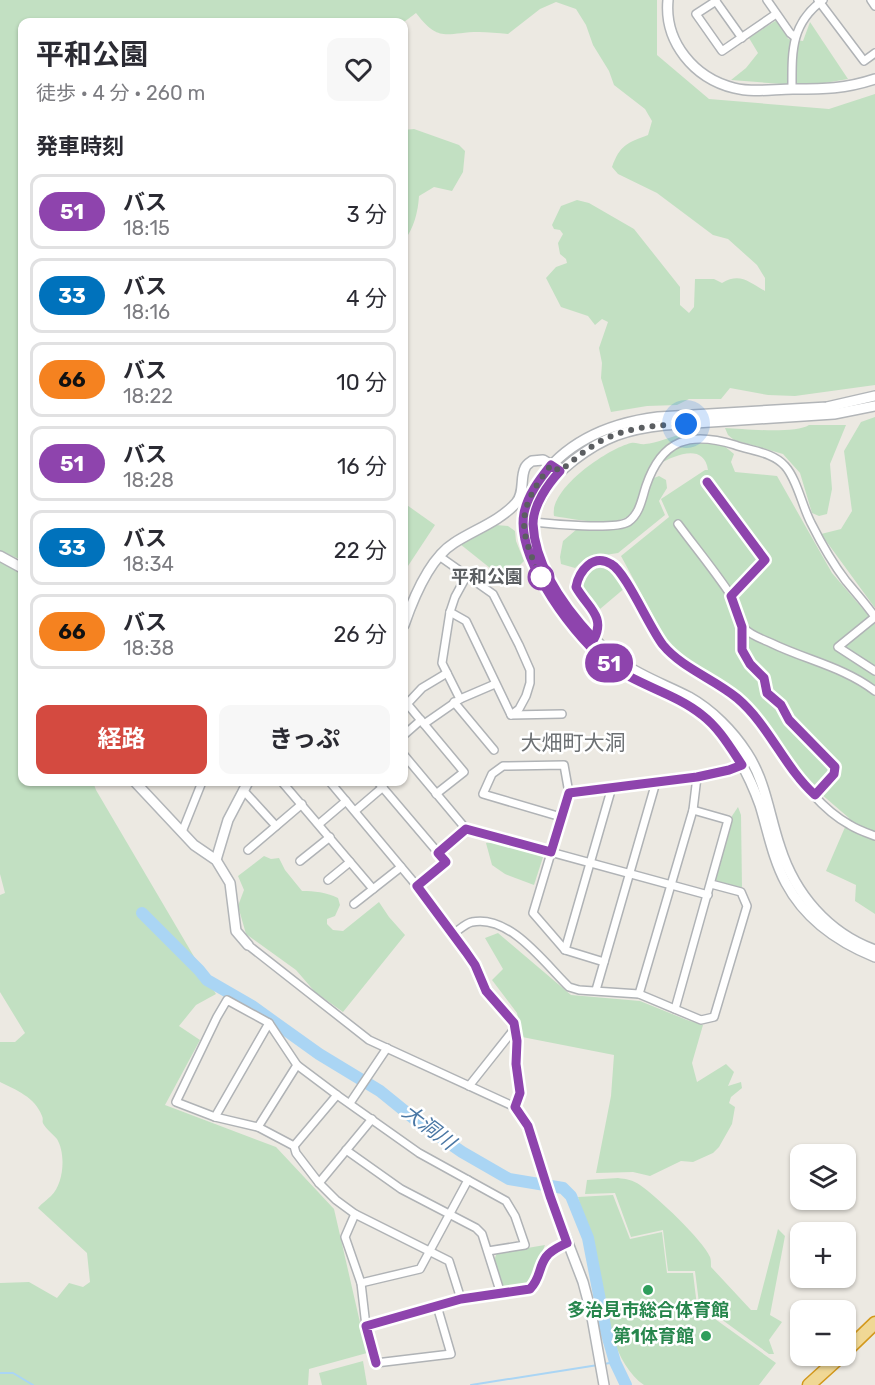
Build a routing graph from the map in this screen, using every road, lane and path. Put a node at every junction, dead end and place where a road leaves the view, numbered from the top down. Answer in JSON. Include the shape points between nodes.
{"nodes":[{"id":1,"x":668,"y":0,"type":"edge"},
{"id":2,"x":715,"y":0,"type":"edge"},
{"id":3,"x":767,"y":0,"type":"edge"},
{"id":4,"x":871,"y":0,"type":"edge"},
{"id":5,"x":820,"y":1,"type":"edge"},
{"id":6,"x":875,"y":6,"type":"edge"},
{"id":7,"x":777,"y":14,"type":"junction"},
{"id":8,"x":795,"y":37,"type":"junction"},
{"id":9,"x":742,"y":38,"type":"junction"},
{"id":10,"x":875,"y":53,"type":"edge"},
{"id":11,"x":875,"y":79,"type":"edge"},
{"id":12,"x":792,"y":89,"type":"junction"},
{"id":13,"x":875,"y":396,"type":"edge"},
{"id":14,"x":875,"y":406,"type":"edge"},
{"id":15,"x":551,"y":465,"type":"junction"},
{"id":16,"x":560,"y":471,"type":"junction"},
{"id":17,"x":707,"y":482,"type":"dead end"},
{"id":18,"x":533,"y":522,"type":"junction"},
{"id":19,"x":678,"y":524,"type":"dead end"},
{"id":20,"x":0,"y":556,"type":"edge"},
{"id":21,"x":439,"y":556,"type":"junction"},
{"id":22,"x":18,"y":566,"type":"edge"},
{"id":23,"x":466,"y":575,"type":"junction"},
{"id":24,"x":731,"y":596,"type":"junction"},
{"id":25,"x":450,"y":612,"type":"junction"},
{"id":26,"x":408,"y":615,"type":"edge"},
{"id":27,"x":875,"y":617,"type":"edge"},
{"id":28,"x":742,"y":627,"type":"junction"},
{"id":29,"x":594,"y":639,"type":"junction"},
{"id":30,"x":875,"y":671,"type":"edge"},
{"id":31,"x":447,"y":673,"type":"junction"},
{"id":32,"x":495,"y":684,"type":"junction"},
{"id":33,"x":875,"y":691,"type":"edge"},
{"id":34,"x":408,"y":700,"type":"edge"},
{"id":35,"x":457,"y":700,"type":"junction"},
{"id":36,"x":408,"y":705,"type":"edge"},
{"id":37,"x":562,"y":714,"type":"dead end"},
{"id":38,"x":511,"y":715,"type":"junction"},
{"id":39,"x":423,"y":722,"type":"junction"},
{"id":40,"x":408,"y":732,"type":"edge"},
{"id":41,"x":494,"y":750,"type":"dead end"},
{"id":42,"x":408,"y":760,"type":"edge"},
{"id":43,"x":752,"y":761,"type":"junction"},
{"id":44,"x":742,"y":765,"type":"junction"},
{"id":45,"x":697,"y":777,"type":"junction"},
{"id":46,"x":656,"y":782,"type":"junction"},
{"id":47,"x":139,"y":786,"type":"edge"},
{"id":48,"x":200,"y":786,"type":"edge"},
{"id":49,"x":245,"y":786,"type":"edge"},
{"id":50,"x":286,"y":786,"type":"edge"},
{"id":51,"x":333,"y":786,"type":"edge"},
{"id":52,"x":379,"y":786,"type":"edge"},
{"id":53,"x":383,"y":786,"type":"edge"},
{"id":54,"x":612,"y":787,"type":"junction"},
{"id":55,"x":569,"y":793,"type":"junction"},
{"id":56,"x":436,"y":794,"type":"junction"},
{"id":57,"x":815,"y":795,"type":"junction"},
{"id":58,"x":346,"y":801,"type":"junction"},
{"id":59,"x":302,"y":804,"type":"junction"},
{"id":60,"x":693,"y":810,"type":"junction"},
{"id":61,"x":355,"y":811,"type":"junction"},
{"id":62,"x":561,"y":817,"type":"junction"},
{"id":63,"x":319,"y":824,"type":"junction"},
{"id":64,"x":276,"y":826,"type":"junction"},
{"id":65,"x":466,"y":829,"type":"junction"},
{"id":66,"x":182,"y":832,"type":"junction"},
{"id":67,"x":875,"y":836,"type":"edge"},
{"id":68,"x":330,"y":837,"type":"junction"},
{"id":69,"x":248,"y":850,"type":"dead end"},
{"id":70,"x":551,"y":852,"type":"junction"},
{"id":71,"x":438,"y":853,"type":"junction"},
{"id":72,"x":216,"y":860,"type":"junction"},
{"id":73,"x":300,"y":861,"type":"dead end"},
{"id":74,"x":350,"y":862,"type":"junction"},
{"id":75,"x":590,"y":863,"type":"junction"},
{"id":76,"x":401,"y":867,"type":"junction"},
{"id":77,"x":630,"y":874,"type":"junction"},
{"id":78,"x":328,"y":880,"type":"dead end"},
{"id":79,"x":711,"y":884,"type":"junction"},
{"id":80,"x":417,"y":886,"type":"junction"},
{"id":81,"x":671,"y":886,"type":"junction"},
{"id":82,"x":374,"y":889,"type":"junction"},
{"id":83,"x":708,"y":895,"type":"junction"},
{"id":84,"x":354,"y":904,"type":"dead end"},
{"id":85,"x":453,"y":934,"type":"junction"},
{"id":86,"x":248,"y":945,"type":"joint"},
{"id":87,"x":565,"y":950,"type":"junction"},
{"id":88,"x":875,"y":950,"type":"edge"},
{"id":89,"x":875,"y":957,"type":"edge"},
{"id":90,"x":604,"y":962,"type":"junction"},
{"id":91,"x":596,"y":990,"type":"junction"},
{"id":92,"x":639,"y":994,"type":"junction"},
{"id":93,"x":675,"y":1009,"type":"junction"},
{"id":94,"x":268,"y":1023,"type":"junction"},
{"id":95,"x":515,"y":1028,"type":"junction"},
{"id":96,"x":387,"y":1048,"type":"junction"},
{"id":97,"x":297,"y":1065,"type":"junction"},
{"id":98,"x":469,"y":1086,"type":"junction"},
{"id":99,"x":337,"y":1095,"type":"junction"},
{"id":100,"x":350,"y":1103,"type":"junction"},
{"id":101,"x":515,"y":1107,"type":"junction"},
{"id":102,"x":215,"y":1117,"type":"junction"},
{"id":103,"x":372,"y":1119,"type":"junction"},
{"id":104,"x":258,"y":1127,"type":"junction"},
{"id":105,"x":294,"y":1146,"type":"junction"},
{"id":106,"x":346,"y":1150,"type":"junction"},
{"id":107,"x":468,"y":1180,"type":"junction"},
{"id":108,"x":319,"y":1183,"type":"junction"},
{"id":109,"x":355,"y":1214,"type":"junction"},
{"id":110,"x":449,"y":1215,"type":"junction"},
{"id":111,"x":567,"y":1243,"type":"junction"},
{"id":112,"x":430,"y":1251,"type":"junction"},
{"id":113,"x":488,"y":1251,"type":"junction"},
{"id":114,"x":361,"y":1283,"type":"junction"},
{"id":115,"x":501,"y":1294,"type":"junction"},
{"id":116,"x":461,"y":1299,"type":"junction"},
{"id":117,"x":437,"y":1306,"type":"junction"},
{"id":118,"x":875,"y":1323,"type":"edge"},
{"id":119,"x":366,"y":1326,"type":"junction"},
{"id":120,"x":856,"y":1341,"type":"edge"},
{"id":121,"x":830,"y":1366,"type":"edge"},
{"id":122,"x":604,"y":1383,"type":"edge"},
{"id":123,"x":809,"y":1385,"type":"edge"}],
"edges":[{"from":1,"to":12,"type":"street","via":[[670,28],[694,68],[733,88]]},
{"from":2,"to":9,"type":"street"},
{"from":2,"to":9,"type":"street","via":[[696,14],[722,51]]},
{"from":3,"to":7,"type":"street"},
{"from":4,"to":6,"type":"street"},
{"from":5,"to":8,"type":"street"},
{"from":5,"to":10,"type":"street","via":[[864,61]]},
{"from":7,"to":8,"type":"street"},
{"from":7,"to":9,"type":"street"},
{"from":8,"to":12,"type":"street"},
{"from":11,"to":12,"type":"street","via":[[828,90]]},
{"from":13,"to":15,"type":"street","via":[[827,407],[632,420],[576,444]]},
{"from":14,"to":16,"type":"street","via":[[834,414],[639,428],[602,441]]},
{"from":15,"to":16,"type":"street"},
{"from":15,"to":21,"type":"street","via":[[543,460],[532,461],[525,468],[518,500],[508,511]]},
{"from":15,"to":44,"type":"street","via":[[530,496],[523,526],[546,588],[570,626],[613,667],[682,702],[715,725]]},
{"from":16,"to":18,"type":"street","via":[[538,504]]},
{"from":17,"to":24,"type":"street","via":[[765,560]]},
{"from":18,"to":27,"type":"street","via":[[618,525],[628,521],[640,506],[653,467],[672,446],[690,439],[729,443],[770,455],[787,467],[810,523],[834,565]]},
{"from":18,"to":29,"type":"street","via":[[537,544],[555,587]]},
{"from":19,"to":24,"type":"street"},
{"from":20,"to":22,"type":"street"},
{"from":21,"to":23,"type":"street"},
{"from":21,"to":26,"type":"street"},
{"from":23,"to":25,"type":"street"},
{"from":23,"to":38,"type":"street","via":[[493,594],[530,670],[526,696]]},
{"from":24,"to":28,"type":"street"},
{"from":25,"to":31,"type":"street","via":[[442,663]]},
{"from":25,"to":32,"type":"street","via":[[466,621]]},
{"from":27,"to":30,"type":"street","via":[[838,647]]},
{"from":28,"to":33,"type":"street","via":[[795,655],[847,672]]},
{"from":28,"to":57,"type":"street","via":[[742,650],[764,678],[767,693],[835,767],[834,774]]},
{"from":29,"to":43,"type":"street","via":[[640,674],[709,711],[741,743]]},
{"from":29,"to":57,"type":"street","via":[[599,621],[576,587],[586,566],[598,561],[611,564],[622,574],[644,616],[672,655],[737,699]]},
{"from":31,"to":34,"type":"street"},
{"from":31,"to":35,"type":"street"},
{"from":32,"to":35,"type":"street"},
{"from":32,"to":38,"type":"street"},
{"from":35,"to":39,"type":"street"},
{"from":35,"to":41,"type":"street"},
{"from":36,"to":39,"type":"street"},
{"from":37,"to":38,"type":"street"},
{"from":39,"to":40,"type":"street"},
{"from":39,"to":56,"type":"street","via":[[464,772]]},
{"from":42,"to":56,"type":"street"},
{"from":43,"to":44,"type":"street"},
{"from":43,"to":88,"type":"street","via":[[783,855],[803,895],[829,924]]},
{"from":44,"to":45,"type":"street"},
{"from":44,"to":89,"type":"street","via":[[778,865],[795,897],[838,939]]},
{"from":45,"to":46,"type":"street"},
{"from":45,"to":60,"type":"street"},
{"from":46,"to":54,"type":"street"},
{"from":46,"to":77,"type":"street"},
{"from":47,"to":66,"type":"street"},
{"from":48,"to":66,"type":"street"},
{"from":49,"to":64,"type":"street"},
{"from":49,"to":72,"type":"street","via":[[228,820]]},
{"from":50,"to":59,"type":"street"},
{"from":51,"to":58,"type":"street"},
{"from":52,"to":61,"type":"street"},
{"from":53,"to":71,"type":"street"},
{"from":54,"to":55,"type":"street"},
{"from":54,"to":75,"type":"street"},
{"from":55,"to":62,"type":"street"},
{"from":55,"to":62,"type":"street","via":[[564,765],[503,766],[492,774],[483,794]]},
{"from":56,"to":65,"type":"street"},
{"from":57,"to":67,"type":"street","via":[[832,813]]},
{"from":58,"to":61,"type":"street"},
{"from":58,"to":63,"type":"street"},
{"from":59,"to":63,"type":"street"},
{"from":59,"to":64,"type":"street"},
{"from":60,"to":79,"type":"street","via":[[728,820]]},
{"from":60,"to":81,"type":"street"},
{"from":61,"to":76,"type":"street"},
{"from":62,"to":70,"type":"street"},
{"from":63,"to":68,"type":"street"},
{"from":64,"to":69,"type":"street"},
{"from":65,"to":70,"type":"street"},
{"from":65,"to":71,"type":"street"},
{"from":66,"to":72,"type":"street"},
{"from":68,"to":73,"type":"street"},
{"from":68,"to":74,"type":"street"},
{"from":70,"to":75,"type":"street"},
{"from":70,"to":87,"type":"street","via":[[533,913]]},
{"from":71,"to":80,"type":"street","via":[[446,862]]},
{"from":72,"to":86,"type":"street","via":[[230,883],[236,931]]},
{"from":74,"to":78,"type":"street"},
{"from":74,"to":82,"type":"street"},
{"from":75,"to":77,"type":"street"},
{"from":75,"to":87,"type":"street"},
{"from":76,"to":80,"type":"street"},
{"from":76,"to":82,"type":"street"},
{"from":77,"to":81,"type":"street"},
{"from":77,"to":90,"type":"street"},
{"from":79,"to":83,"type":"street"},
{"from":79,"to":93,"type":"street","via":[[741,892],[747,906],[714,1017],[701,1020]]},
{"from":80,"to":85,"type":"street"},
{"from":81,"to":83,"type":"street"},
{"from":81,"to":92,"type":"street"},
{"from":82,"to":84,"type":"street"},
{"from":83,"to":93,"type":"street"},
{"from":85,"to":91,"type":"street","via":[[470,922],[493,922],[526,943],[569,987]]},
{"from":85,"to":95,"type":"street","via":[[475,965],[486,991]]},
{"from":86,"to":96,"type":"street","via":[[369,1040]]},
{"from":87,"to":90,"type":"street"},
{"from":90,"to":91,"type":"street"},
{"from":91,"to":92,"type":"street"},
{"from":92,"to":93,"type":"street"},
{"from":94,"to":97,"type":"street"},
{"from":94,"to":102,"type":"street"},
{"from":94,"to":102,"type":"street","via":[[227,1000],[216,1017],[176,1102]]},
{"from":95,"to":98,"type":"street"},
{"from":95,"to":101,"type":"street","via":[[520,1093]]},
{"from":96,"to":98,"type":"street"},
{"from":96,"to":100,"type":"street"},
{"from":97,"to":99,"type":"street"},
{"from":97,"to":104,"type":"street"},
{"from":98,"to":101,"type":"street"},
{"from":99,"to":100,"type":"street"},
{"from":99,"to":105,"type":"street"},
{"from":100,"to":103,"type":"street"},
{"from":101,"to":111,"type":"street","via":[[528,1126]]},
{"from":102,"to":104,"type":"street"},
{"from":103,"to":106,"type":"street"},
{"from":103,"to":107,"type":"street","via":[[419,1153]]},
{"from":104,"to":105,"type":"street"},
{"from":105,"to":108,"type":"street"},
{"from":106,"to":108,"type":"street"},
{"from":106,"to":110,"type":"street","via":[[401,1189]]},
{"from":107,"to":110,"type":"street"},
{"from":107,"to":113,"type":"street","via":[[506,1201],[525,1245]]},
{"from":108,"to":109,"type":"street"},
{"from":109,"to":112,"type":"street"},
{"from":109,"to":114,"type":"street","via":[[345,1237]]},
{"from":110,"to":112,"type":"street"},
{"from":110,"to":113,"type":"street","via":[[477,1228]]},
{"from":111,"to":115,"type":"street","via":[[544,1259],[537,1282],[530,1289]]},
{"from":111,"to":122,"type":"street","via":[[591,1312]]},
{"from":112,"to":114,"type":"street","via":[[420,1269]]},
{"from":112,"to":116,"type":"street","via":[[449,1261]]},
{"from":113,"to":115,"type":"street"},
{"from":114,"to":119,"type":"street"},
{"from":115,"to":116,"type":"street"},
{"from":116,"to":117,"type":"street"},
{"from":117,"to":119,"type":"street"},
{"from":117,"to":119,"type":"street","via":[[451,1354],[376,1363]]},
{"from":118,"to":120,"type":"highway"},
{"from":121,"to":123,"type":"highway"}]}
